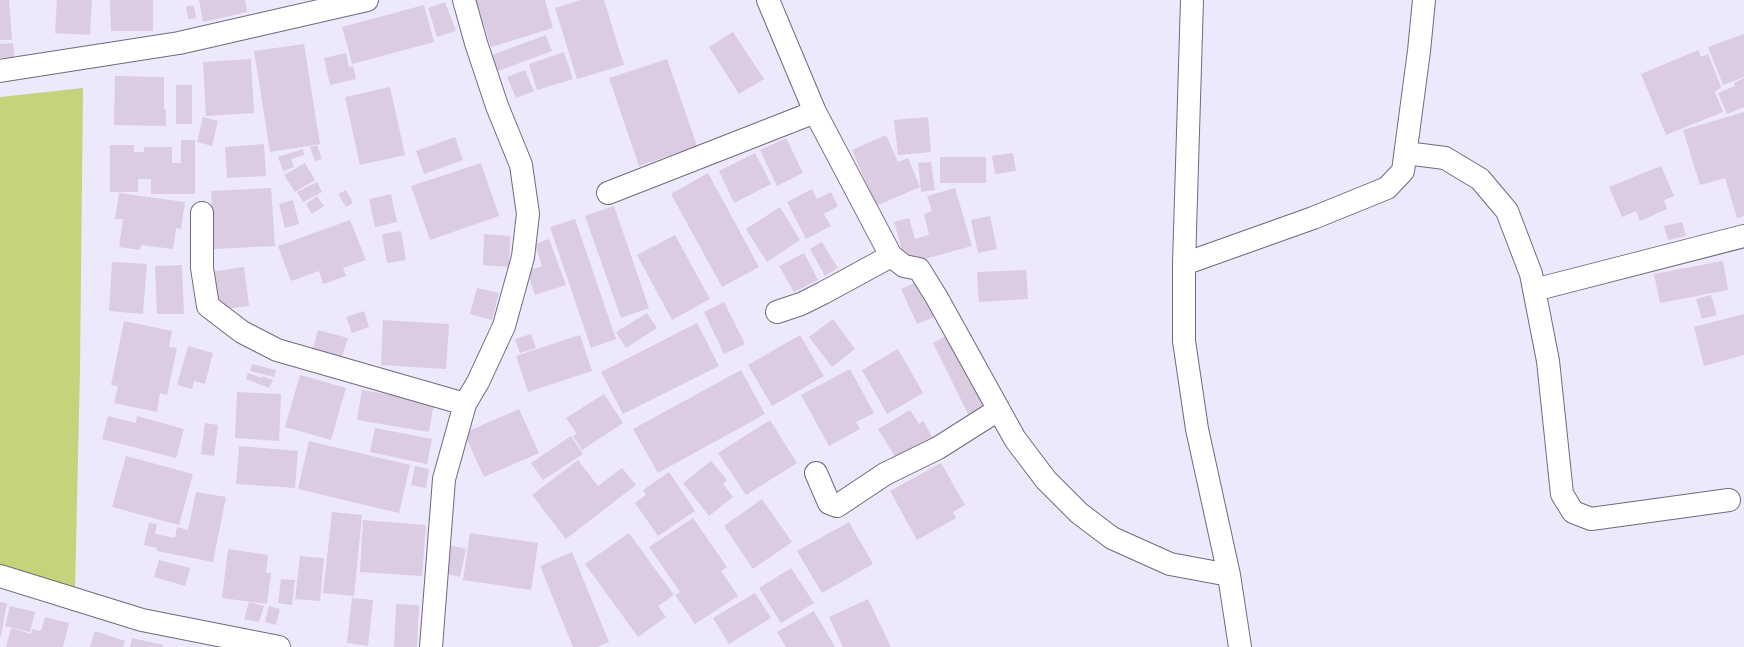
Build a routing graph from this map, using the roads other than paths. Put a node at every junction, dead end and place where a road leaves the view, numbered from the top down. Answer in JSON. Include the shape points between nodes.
{"nodes":[{"id":1,"x":367,"y":0,"type":"edge"},
{"id":2,"x":464,"y":0,"type":"edge"},
{"id":3,"x":768,"y":0,"type":"edge"},
{"id":4,"x":1192,"y":0,"type":"edge"},
{"id":5,"x":1424,"y":0,"type":"edge"},
{"id":6,"x":0,"y":71,"type":"edge"},
{"id":7,"x":815,"y":112,"type":"junction"},
{"id":8,"x":1406,"y":153,"type":"junction"},
{"id":9,"x":608,"y":193,"type":"dead end"},
{"id":10,"x":202,"y":213,"type":"dead end"},
{"id":11,"x":1744,"y":236,"type":"edge"},
{"id":12,"x":891,"y":256,"type":"junction"},
{"id":13,"x":1184,"y":264,"type":"junction"},
{"id":14,"x":1534,"y":290,"type":"junction"},
{"id":15,"x":778,"y":312,"type":"dead end"},
{"id":16,"x":465,"y":404,"type":"junction"},
{"id":17,"x":998,"y":410,"type":"junction"},
{"id":18,"x":816,"y":473,"type":"dead end"},
{"id":19,"x":1729,"y":500,"type":"dead end"},
{"id":20,"x":1229,"y":575,"type":"junction"},
{"id":21,"x":0,"y":576,"type":"edge"},
{"id":22,"x":279,"y":647,"type":"edge"},
{"id":23,"x":431,"y":647,"type":"edge"},
{"id":24,"x":1240,"y":647,"type":"edge"}],
"edges":[{"from":1,"to":6,"type":"street","via":[[180,43]]},
{"from":2,"to":16,"type":"street","via":[[497,106],[521,165],[528,214],[523,257],[504,326]]},
{"from":3,"to":7,"type":"street"},
{"from":4,"to":13,"type":"street"},
{"from":5,"to":8,"type":"street"},
{"from":7,"to":9,"type":"street"},
{"from":7,"to":12,"type":"street"},
{"from":8,"to":13,"type":"street","via":[[1404,172],[1387,188],[1313,218]]},
{"from":8,"to":14,"type":"street","via":[[1445,158],[1480,179],[1507,211],[1531,274]]},
{"from":10,"to":16,"type":"street","via":[[202,268],[208,306],[242,332],[277,350]]},
{"from":11,"to":14,"type":"street"},
{"from":12,"to":15,"type":"street","via":[[801,304]]},
{"from":12,"to":17,"type":"street","via":[[904,266],[919,269]]},
{"from":13,"to":20,"type":"street","via":[[1184,342],[1197,429]]},
{"from":14,"to":19,"type":"street","via":[[1548,361],[1562,494],[1573,512],[1591,519]]},
{"from":16,"to":23,"type":"street","via":[[444,479]]},
{"from":17,"to":18,"type":"street","via":[[938,448],[885,474],[836,506],[829,503]]},
{"from":17,"to":20,"type":"street","via":[[1015,439],[1046,480],[1079,513],[1112,538],[1170,564]]},
{"from":20,"to":24,"type":"street"},
{"from":21,"to":22,"type":"street","via":[[142,620]]}]}
